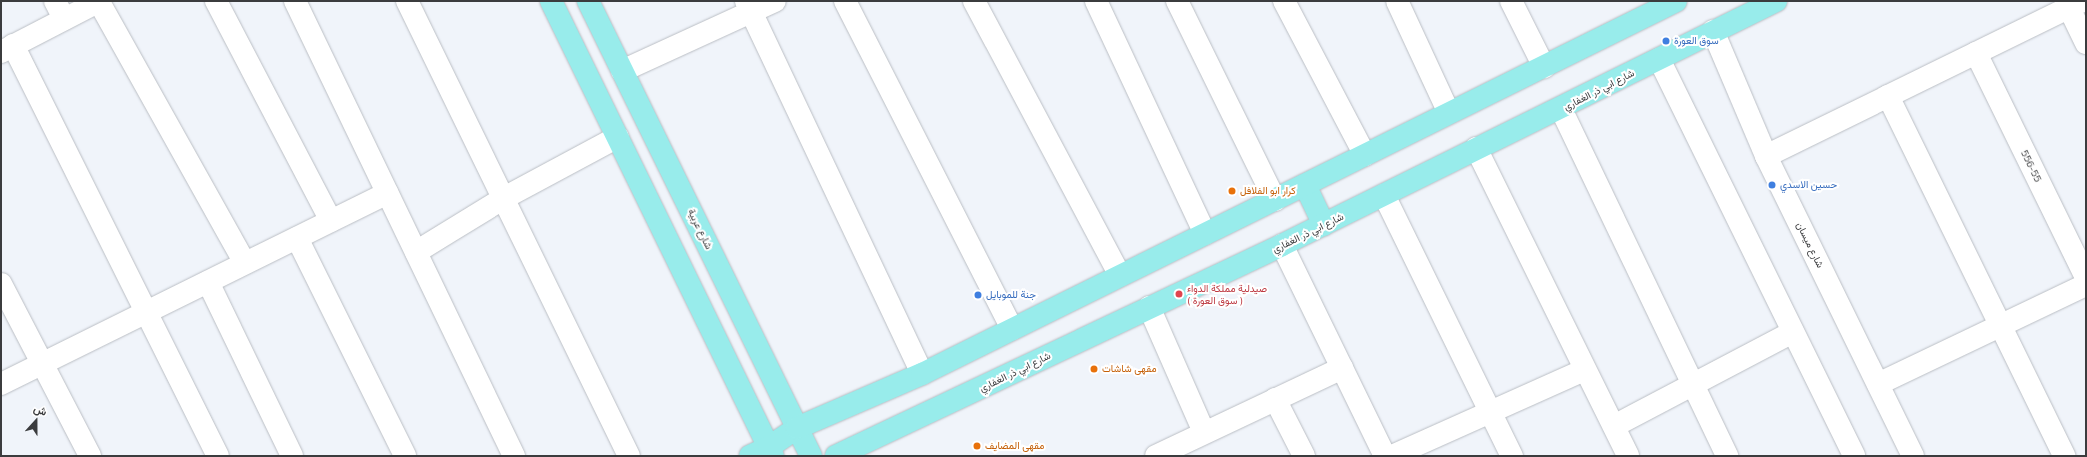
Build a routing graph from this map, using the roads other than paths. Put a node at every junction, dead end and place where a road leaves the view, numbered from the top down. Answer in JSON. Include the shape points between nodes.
{"nodes":[{"id":1,"x":99,"y":1,"type":"edge"},
{"id":2,"x":216,"y":1,"type":"edge"},
{"id":3,"x":295,"y":1,"type":"edge"},
{"id":4,"x":407,"y":1,"type":"edge"},
{"id":5,"x":551,"y":1,"type":"edge"},
{"id":6,"x":588,"y":1,"type":"edge"},
{"id":7,"x":775,"y":1,"type":"edge"},
{"id":8,"x":845,"y":1,"type":"edge"},
{"id":9,"x":974,"y":1,"type":"edge"},
{"id":10,"x":1096,"y":1,"type":"edge"},
{"id":11,"x":1177,"y":1,"type":"edge"},
{"id":12,"x":1284,"y":1,"type":"edge"},
{"id":13,"x":1397,"y":1,"type":"edge"},
{"id":14,"x":1511,"y":1,"type":"edge"},
{"id":15,"x":1676,"y":1,"type":"edge"},
{"id":16,"x":1776,"y":1,"type":"edge"},
{"id":17,"x":2076,"y":4,"type":"edge"},
{"id":18,"x":1653,"y":6,"type":"edge"},
{"id":19,"x":749,"y":7,"type":"edge"},
{"id":20,"x":60,"y":10,"type":"edge"},
{"id":21,"x":1713,"y":31,"type":"junction"},
{"id":22,"x":2086,"y":43,"type":"edge"},
{"id":23,"x":7,"y":48,"type":"edge"},
{"id":24,"x":1976,"y":53,"type":"junction"},
{"id":25,"x":1659,"y":59,"type":"junction"},
{"id":26,"x":1544,"y":67,"type":"junction"},
{"id":27,"x":622,"y":71,"type":"junction"},
{"id":28,"x":1888,"y":96,"type":"junction"},
{"id":29,"x":1561,"y":109,"type":"junction"},
{"id":30,"x":1450,"y":113,"type":"junction"},
{"id":31,"x":618,"y":137,"type":"junction"},
{"id":32,"x":1476,"y":148,"type":"junction"},
{"id":33,"x":1365,"y":155,"type":"junction"},
{"id":34,"x":1766,"y":156,"type":"junction"},
{"id":35,"x":1305,"y":185,"type":"junction"},
{"id":36,"x":387,"y":193,"type":"junction"},
{"id":37,"x":1384,"y":195,"type":"junction"},
{"id":38,"x":504,"y":198,"type":"junction"},
{"id":39,"x":1275,"y":200,"type":"junction"},
{"id":40,"x":331,"y":221,"type":"junction"},
{"id":41,"x":1324,"y":225,"type":"junction"},
{"id":42,"x":1205,"y":234,"type":"junction"},
{"id":43,"x":296,"y":238,"type":"junction"},
{"id":44,"x":1282,"y":245,"type":"junction"},
{"id":45,"x":416,"y":252,"type":"junction"},
{"id":46,"x":245,"y":263,"type":"junction"},
{"id":47,"x":1120,"y":276,"type":"junction"},
{"id":48,"x":2086,"y":278,"type":"edge"},
{"id":49,"x":208,"y":282,"type":"junction"},
{"id":50,"x":1,"y":284,"type":"edge"},
{"id":51,"x":2086,"y":285,"type":"edge"},
{"id":52,"x":1149,"y":308,"type":"junction"},
{"id":53,"x":146,"y":312,"type":"junction"},
{"id":54,"x":2000,"y":326,"type":"junction"},
{"id":55,"x":1012,"y":329,"type":"junction"},
{"id":56,"x":1793,"y":332,"type":"junction"},
{"id":57,"x":42,"y":364,"type":"junction"},
{"id":58,"x":1342,"y":368,"type":"junction"},
{"id":59,"x":1584,"y":370,"type":"junction"},
{"id":60,"x":922,"y":374,"type":"junction"},
{"id":61,"x":1,"y":384,"type":"edge"},
{"id":62,"x":1878,"y":384,"type":"junction"},
{"id":63,"x":1694,"y":386,"type":"junction"},
{"id":64,"x":1275,"y":399,"type":"junction"},
{"id":65,"x":1492,"y":413,"type":"junction"},
{"id":66,"x":1614,"y":426,"type":"junction"},
{"id":67,"x":797,"y":428,"type":"junction"},
{"id":68,"x":1204,"y":432,"type":"junction"},
{"id":69,"x":764,"y":453,"type":"edge"},
{"id":70,"x":1170,"y":453,"type":"edge"},
{"id":71,"x":90,"y":456,"type":"edge"},
{"id":72,"x":218,"y":456,"type":"edge"},
{"id":73,"x":292,"y":456,"type":"edge"},
{"id":74,"x":405,"y":456,"type":"edge"},
{"id":75,"x":514,"y":456,"type":"edge"},
{"id":76,"x":629,"y":456,"type":"edge"},
{"id":77,"x":811,"y":456,"type":"edge"},
{"id":78,"x":836,"y":456,"type":"edge"},
{"id":79,"x":1304,"y":456,"type":"edge"},
{"id":80,"x":1385,"y":456,"type":"edge"},
{"id":81,"x":1392,"y":456,"type":"edge"},
{"id":82,"x":1512,"y":456,"type":"edge"},
{"id":83,"x":1628,"y":456,"type":"edge"},
{"id":84,"x":1727,"y":456,"type":"edge"},
{"id":85,"x":1854,"y":456,"type":"edge"},
{"id":86,"x":1913,"y":456,"type":"edge"},
{"id":87,"x":2064,"y":456,"type":"edge"}],
"edges":[{"from":1,"to":20,"type":"street"},
{"from":1,"to":46,"type":"street"},
{"from":2,"to":40,"type":"street"},
{"from":3,"to":36,"type":"street"},
{"from":4,"to":38,"type":"street"},
{"from":5,"to":31,"type":"main road"},
{"from":6,"to":27,"type":"main road","name":"شارع عربية"},
{"from":7,"to":19,"type":"street"},
{"from":8,"to":55,"type":"street"},
{"from":9,"to":47,"type":"street"},
{"from":10,"to":42,"type":"street"},
{"from":11,"to":39,"type":"street"},
{"from":12,"to":33,"type":"street"},
{"from":13,"to":30,"type":"street"},
{"from":14,"to":26,"type":"street"},
{"from":15,"to":18,"type":"main road"},
{"from":16,"to":21,"type":"main road","name":"شارع ابي ذر الغفاري"},
{"from":17,"to":22,"type":"street"},
{"from":17,"to":24,"type":"street"},
{"from":18,"to":26,"type":"main road"},
{"from":19,"to":27,"type":"street"},
{"from":19,"to":60,"type":"street"},
{"from":20,"to":23,"type":"street"},
{"from":21,"to":25,"type":"main road","name":"شارع ابي ذر الغفاري"},
{"from":21,"to":34,"type":"street","name":"شارع ميسان"},
{"from":23,"to":53,"type":"street"},
{"from":24,"to":28,"type":"street"},
{"from":24,"to":48,"type":"street","name":"556-55"},
{"from":25,"to":29,"type":"main road","name":"شارع ابي ذر الغفاري"},
{"from":25,"to":56,"type":"street"},
{"from":26,"to":30,"type":"main road"},
{"from":27,"to":67,"type":"main road","name":"شارع عربية"},
{"from":28,"to":34,"type":"street"},
{"from":28,"to":54,"type":"street"},
{"from":29,"to":32,"type":"main road","name":"شارع ابي ذر الغفاري"},
{"from":29,"to":63,"type":"street"},
{"from":30,"to":33,"type":"main road"},
{"from":31,"to":38,"type":"street"},
{"from":31,"to":69,"type":"main road"},
{"from":32,"to":37,"type":"main road","name":"شارع ابي ذر الغفاري"},
{"from":32,"to":59,"type":"street"},
{"from":33,"to":35,"type":"main road"},
{"from":34,"to":62,"type":"street","name":"شارع ميسان"},
{"from":35,"to":39,"type":"main road"},
{"from":35,"to":41,"type":"main road"},
{"from":36,"to":40,"type":"street"},
{"from":36,"to":45,"type":"street"},
{"from":37,"to":41,"type":"main road","name":"شارع ابي ذر الغفاري"},
{"from":37,"to":65,"type":"street"},
{"from":38,"to":45,"type":"street"},
{"from":38,"to":76,"type":"street"},
{"from":39,"to":42,"type":"main road"},
{"from":40,"to":43,"type":"street"},
{"from":41,"to":44,"type":"main road","name":"شارع ابي ذر الغفاري"},
{"from":42,"to":47,"type":"main road"},
{"from":43,"to":46,"type":"street"},
{"from":43,"to":74,"type":"street"},
{"from":44,"to":52,"type":"main road","name":"شارع ابي ذر الغفاري"},
{"from":44,"to":58,"type":"street"},
{"from":45,"to":75,"type":"street"},
{"from":46,"to":49,"type":"street"},
{"from":47,"to":55,"type":"main road"},
{"from":49,"to":53,"type":"street"},
{"from":49,"to":73,"type":"street"},
{"from":50,"to":57,"type":"street"},
{"from":51,"to":54,"type":"street"},
{"from":52,"to":68,"type":"street"},
{"from":52,"to":78,"type":"main road","name":"شارع ابي ذر الغفاري"},
{"from":53,"to":57,"type":"street"},
{"from":53,"to":72,"type":"street"},
{"from":54,"to":62,"type":"street"},
{"from":54,"to":87,"type":"street"},
{"from":55,"to":60,"type":"main road"},
{"from":56,"to":63,"type":"street"},
{"from":56,"to":85,"type":"street"},
{"from":57,"to":61,"type":"street"},
{"from":57,"to":71,"type":"street"},
{"from":58,"to":64,"type":"street"},
{"from":58,"to":80,"type":"street"},
{"from":59,"to":65,"type":"street"},
{"from":59,"to":66,"type":"street"},
{"from":60,"to":67,"type":"main road"},
{"from":62,"to":86,"type":"street","name":"شارع ميسان"},
{"from":63,"to":66,"type":"street"},
{"from":63,"to":84,"type":"street"},
{"from":64,"to":68,"type":"street"},
{"from":64,"to":79,"type":"street"},
{"from":65,"to":81,"type":"street"},
{"from":65,"to":82,"type":"street"},
{"from":66,"to":83,"type":"street"},
{"from":67,"to":69,"type":"main road"},
{"from":67,"to":77,"type":"main road","name":"شارع عربية"},
{"from":68,"to":70,"type":"street"}]}
